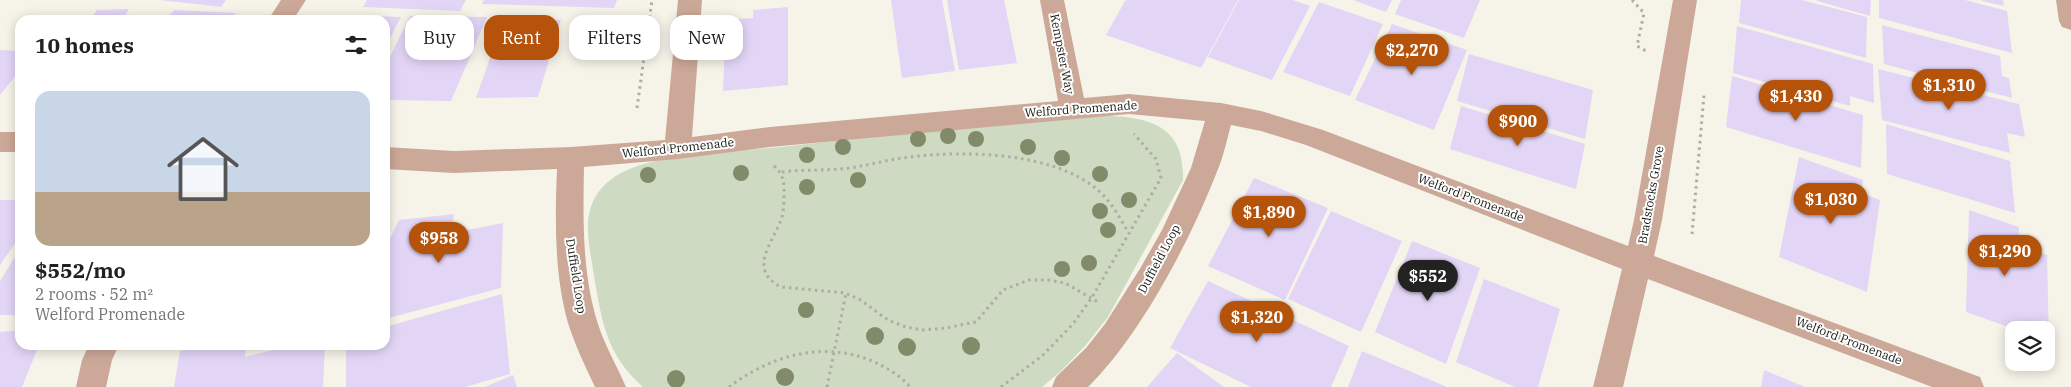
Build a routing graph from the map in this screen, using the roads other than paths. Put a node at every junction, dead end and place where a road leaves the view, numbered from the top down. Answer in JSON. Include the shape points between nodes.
{"nodes":[{"id":1,"x":294,"y":0,"type":"edge"},
{"id":2,"x":690,"y":0,"type":"edge"},
{"id":3,"x":1052,"y":0,"type":"edge"},
{"id":4,"x":1685,"y":0,"type":"edge"},
{"id":5,"x":2068,"y":0,"type":"edge"},
{"id":6,"x":284,"y":15,"type":"edge"},
{"id":7,"x":2071,"y":20,"type":"edge"},
{"id":8,"x":1073,"y":109,"type":"junction"},
{"id":9,"x":1221,"y":113,"type":"junction"},
{"id":10,"x":0,"y":142,"type":"edge"},
{"id":11,"x":15,"y":142,"type":"edge"},
{"id":12,"x":678,"y":150,"type":"junction"},
{"id":13,"x":390,"y":158,"type":"edge"},
{"id":14,"x":571,"y":158,"type":"junction"},
{"id":15,"x":1638,"y":263,"type":"junction"},
{"id":16,"x":102,"y":350,"type":"edge"},
{"id":17,"x":91,"y":387,"type":"edge"},
{"id":18,"x":611,"y":387,"type":"edge"},
{"id":19,"x":1068,"y":387,"type":"edge"},
{"id":20,"x":1608,"y":387,"type":"edge"},
{"id":21,"x":1969,"y":387,"type":"edge"}],
"edges":[{"from":1,"to":6,"type":"street"},
{"from":2,"to":12,"type":"street"},
{"from":3,"to":8,"type":"street","name":"Kempster Way"},
{"from":4,"to":15,"type":"street","name":"Bradstocks Grove"},
{"from":5,"to":7,"type":"street"},
{"from":8,"to":9,"type":"street","name":"Welford Promenade","via":[[1129,104]]},
{"from":8,"to":12,"type":"street","name":"Welford Promenade","via":[[770,137]]},
{"from":9,"to":15,"type":"street","name":"Welford Promenade","via":[[1314,137]]},
{"from":9,"to":19,"type":"street","name":"Duffield Loop","via":[[1205,168],[1151,276],[1116,333]]},
{"from":10,"to":11,"type":"street"},
{"from":12,"to":14,"type":"street","name":"Welford Promenade"},
{"from":13,"to":14,"type":"street","name":"Welford Promenade","via":[[454,162]]},
{"from":14,"to":18,"type":"street","name":"Duffield Loop","via":[[570,256],[583,323]]},
{"from":15,"to":20,"type":"street","name":"Bradstocks Grove"},
{"from":15,"to":21,"type":"street","name":"Welford Promenade"},
{"from":16,"to":17,"type":"street"}]}
